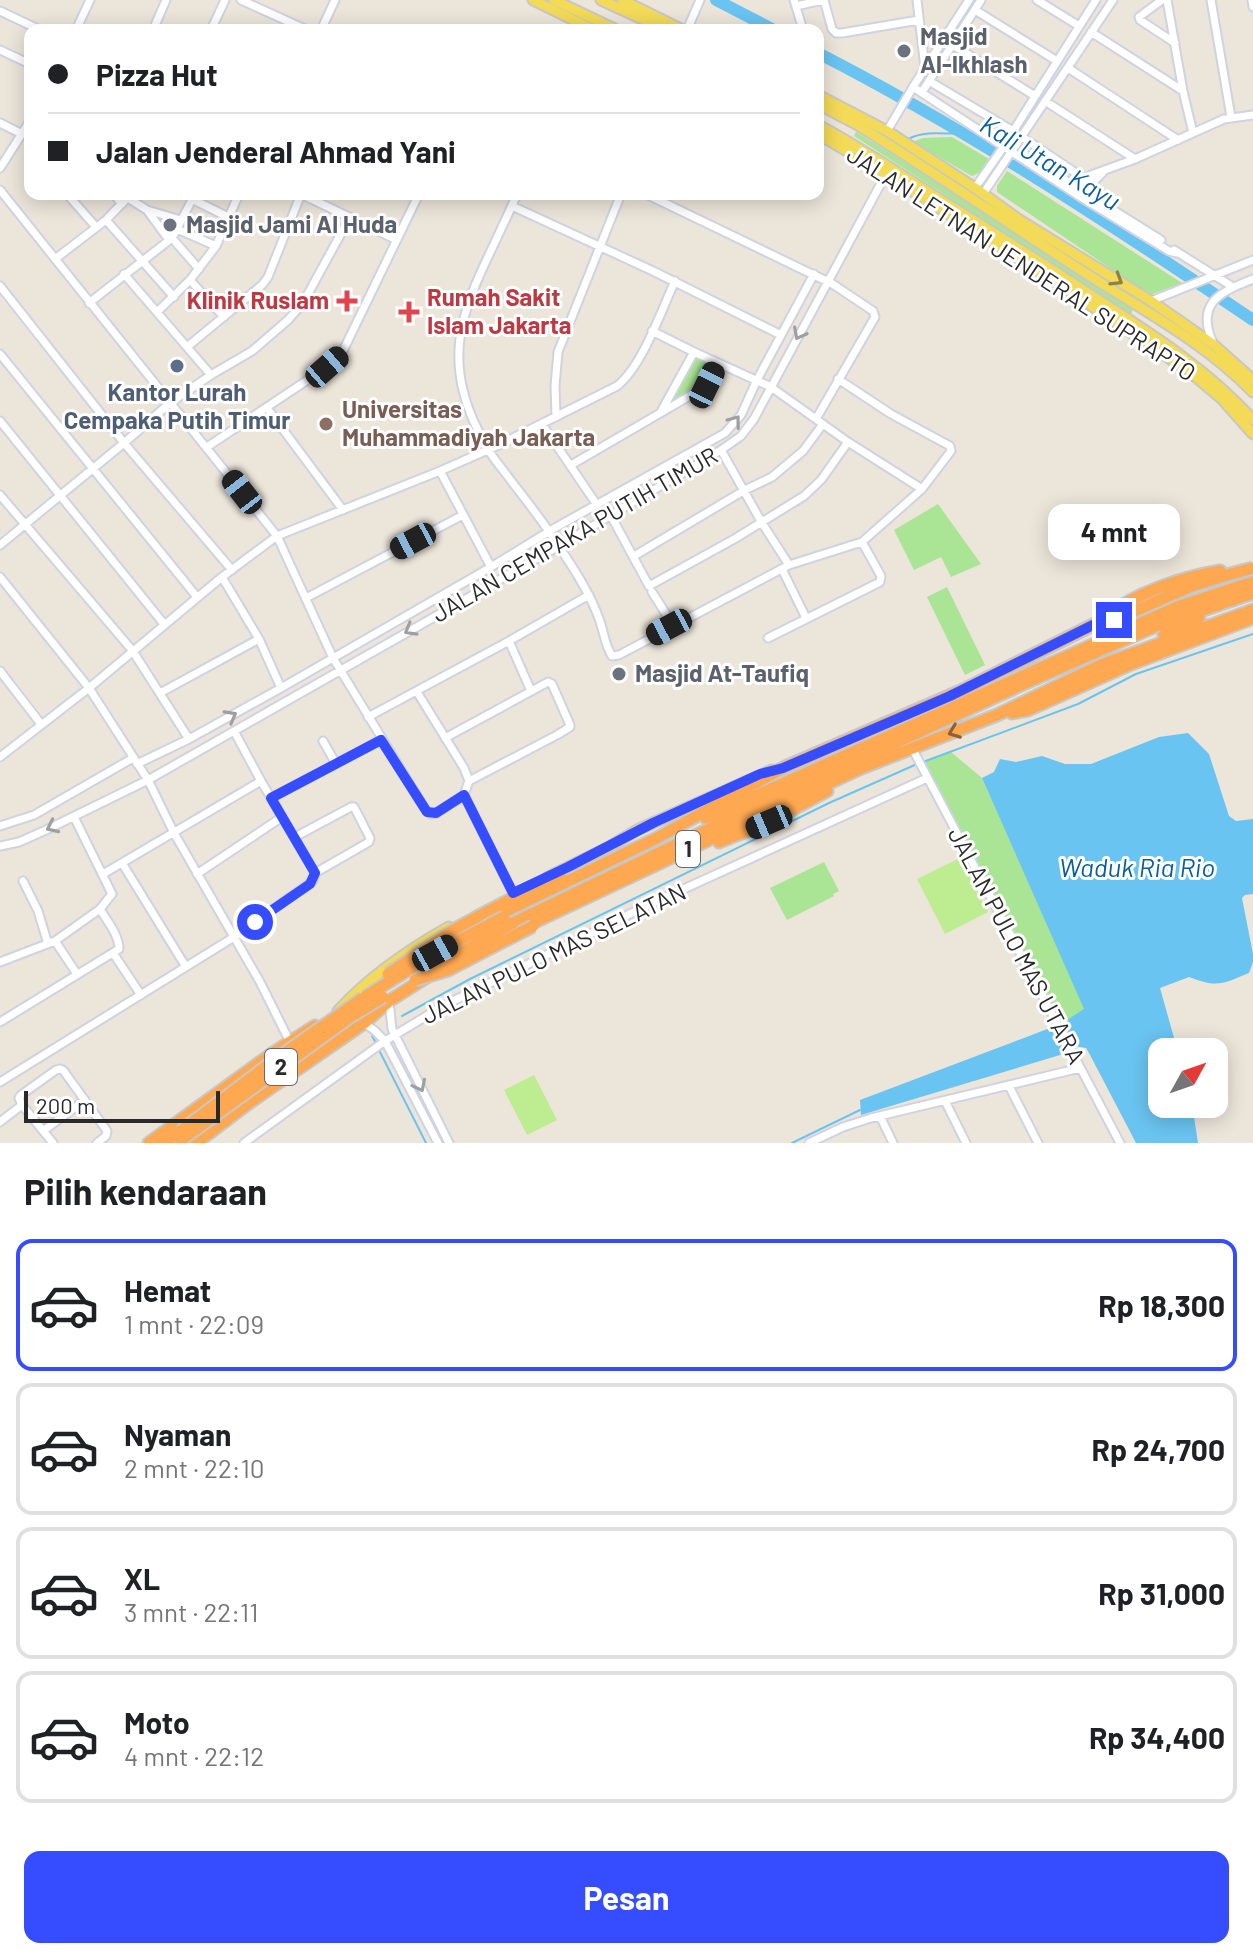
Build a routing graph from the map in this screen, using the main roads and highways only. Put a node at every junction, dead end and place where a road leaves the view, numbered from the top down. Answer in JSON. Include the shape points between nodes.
{"nodes":[{"id":1,"x":533,"y":0,"type":"edge"},
{"id":2,"x":554,"y":0,"type":"edge"},
{"id":3,"x":601,"y":0,"type":"edge"},
{"id":4,"x":622,"y":0,"type":"edge"},
{"id":5,"x":580,"y":24,"type":"edge"},
{"id":6,"x":604,"y":24,"type":"edge"},
{"id":7,"x":653,"y":24,"type":"edge"},
{"id":8,"x":672,"y":24,"type":"edge"},
{"id":9,"x":824,"y":106,"type":"edge"},
{"id":10,"x":824,"y":107,"type":"edge"},
{"id":11,"x":824,"y":128,"type":"edge"},
{"id":12,"x":824,"y":138,"type":"edge"},
{"id":13,"x":907,"y":151,"type":"junction"},
{"id":14,"x":974,"y":220,"type":"junction"},
{"id":15,"x":980,"y":234,"type":"junction"},
{"id":16,"x":1253,"y":380,"type":"edge"},
{"id":17,"x":1253,"y":392,"type":"edge"},
{"id":18,"x":1253,"y":420,"type":"edge"},
{"id":19,"x":1253,"y":434,"type":"edge"},
{"id":20,"x":1250,"y":569,"type":"edge"},
{"id":21,"x":1253,"y":582,"type":"edge"},
{"id":22,"x":1253,"y":593,"type":"edge"},
{"id":23,"x":1253,"y":600,"type":"edge"},
{"id":24,"x":1253,"y":610,"type":"edge"},
{"id":25,"x":1253,"y":618,"type":"edge"},
{"id":26,"x":1101,"y":621,"type":"junction"},
{"id":27,"x":1016,"y":664,"type":"junction"},
{"id":28,"x":1101,"y":665,"type":"junction"},
{"id":29,"x":997,"y":715,"type":"junction"},
{"id":30,"x":868,"y":767,"type":"junction"},
{"id":31,"x":779,"y":769,"type":"junction"},
{"id":32,"x":468,"y":931,"type":"junction"},
{"id":33,"x":433,"y":950,"type":"junction"},
{"id":34,"x":478,"y":950,"type":"junction"},
{"id":35,"x":444,"y":967,"type":"junction"},
{"id":36,"x":415,"y":980,"type":"junction"},
{"id":37,"x":365,"y":997,"type":"junction"},
{"id":38,"x":338,"y":1011,"type":"junction"},
{"id":39,"x":232,"y":1084,"type":"junction"},
{"id":40,"x":208,"y":1101,"type":"junction"},
{"id":41,"x":246,"y":1105,"type":"junction"},
{"id":42,"x":149,"y":1143,"type":"edge"},
{"id":43,"x":158,"y":1143,"type":"edge"},
{"id":44,"x":164,"y":1143,"type":"edge"},
{"id":45,"x":177,"y":1143,"type":"edge"},
{"id":46,"x":196,"y":1143,"type":"edge"}],
"edges":[{"from":1,"to":5,"type":"main road"},
{"from":2,"to":6,"type":"main road"},
{"from":3,"to":7,"type":"main road"},
{"from":4,"to":8,"type":"main road"},
{"from":9,"to":13,"type":"main road","name":"JALAN LETNAN JENDERAL SUPRAPTO","via":[[887,131]]},
{"from":10,"to":13,"type":"main road","name":"JALAN LETNAN JENDERAL SUPRAPTO"},
{"from":11,"to":14,"type":"main road","name":"JALAN LETNAN JENDERAL SUPRAPTO"},
{"from":12,"to":15,"type":"main road","name":"JALAN LETNAN JENDERAL SUPRAPTO"},
{"from":13,"to":16,"type":"main road","name":"JALAN LETNAN JENDERAL SUPRAPTO","one_way":true,"via":[[1151,301]]},
{"from":13,"to":17,"type":"main road","name":"JALAN LETNAN JENDERAL SUPRAPTO","via":[[1192,341]]},
{"from":14,"to":15,"type":"main road"},
{"from":14,"to":18,"type":"main road","name":"JALAN LETNAN JENDERAL SUPRAPTO","via":[[1175,351]]},
{"from":15,"to":19,"type":"main road","name":"JALAN LETNAN JENDERAL SUPRAPTO","via":[[1190,372]]},
{"from":20,"to":26,"type":"highway","number":"1","bridge":true},
{"from":20,"to":26,"type":"highway","via":[[1192,576]]},
{"from":20,"to":27,"type":"highway","number":"1","via":[[1026,666]]},
{"from":21,"to":37,"type":"highway","number":"2","bridge":true,"via":[[1177,607],[758,793],[576,879]]},
{"from":22,"to":36,"type":"highway","number":"2","bridge":true,"via":[[1156,626],[754,808],[513,923]]},
{"from":23,"to":28,"type":"highway","number":"1","via":[[1200,617]]},
{"from":24,"to":28,"type":"highway","number":"1"},
{"from":25,"to":29,"type":"highway","via":[[1028,710]]},
{"from":26,"to":27,"type":"highway","number":"1"},
{"from":27,"to":31,"type":"highway","number":"1"},
{"from":28,"to":29,"type":"highway","number":"1"},
{"from":29,"to":30,"type":"highway","number":"1","one_way":true},
{"from":30,"to":34,"type":"highway","number":"1"},
{"from":30,"to":36,"type":"highway","bridge":true,"via":[[769,822],[533,926],[448,970]]},
{"from":31,"to":32,"type":"highway","number":"1","via":[[657,838]]},
{"from":31,"to":37,"type":"highway","bridge":true,"via":[[455,929],[377,982]]},
{"from":31,"to":38,"type":"main road","number":"1","via":[[653,823],[431,937],[359,989]]},
{"from":32,"to":33,"type":"highway","number":"1"},
{"from":32,"to":34,"type":"highway"},
{"from":33,"to":35,"type":"highway"},
{"from":33,"to":38,"type":"highway","number":"1"},
{"from":34,"to":35,"type":"highway","number":"1"},
{"from":35,"to":41,"type":"highway","number":"1","via":[[389,1001],[369,1026]]},
{"from":36,"to":45,"type":"highway","number":"2","bridge":true,"via":[[350,1017]]},
{"from":37,"to":44,"type":"highway","number":"2","bridge":true},
{"from":38,"to":39,"type":"highway","number":"1"},
{"from":39,"to":40,"type":"highway","number":"1"},
{"from":39,"to":41,"type":"highway"},
{"from":40,"to":42,"type":"highway","number":"1"},
{"from":40,"to":43,"type":"highway","number":"1"},
{"from":41,"to":46,"type":"highway","number":"1"}]}
